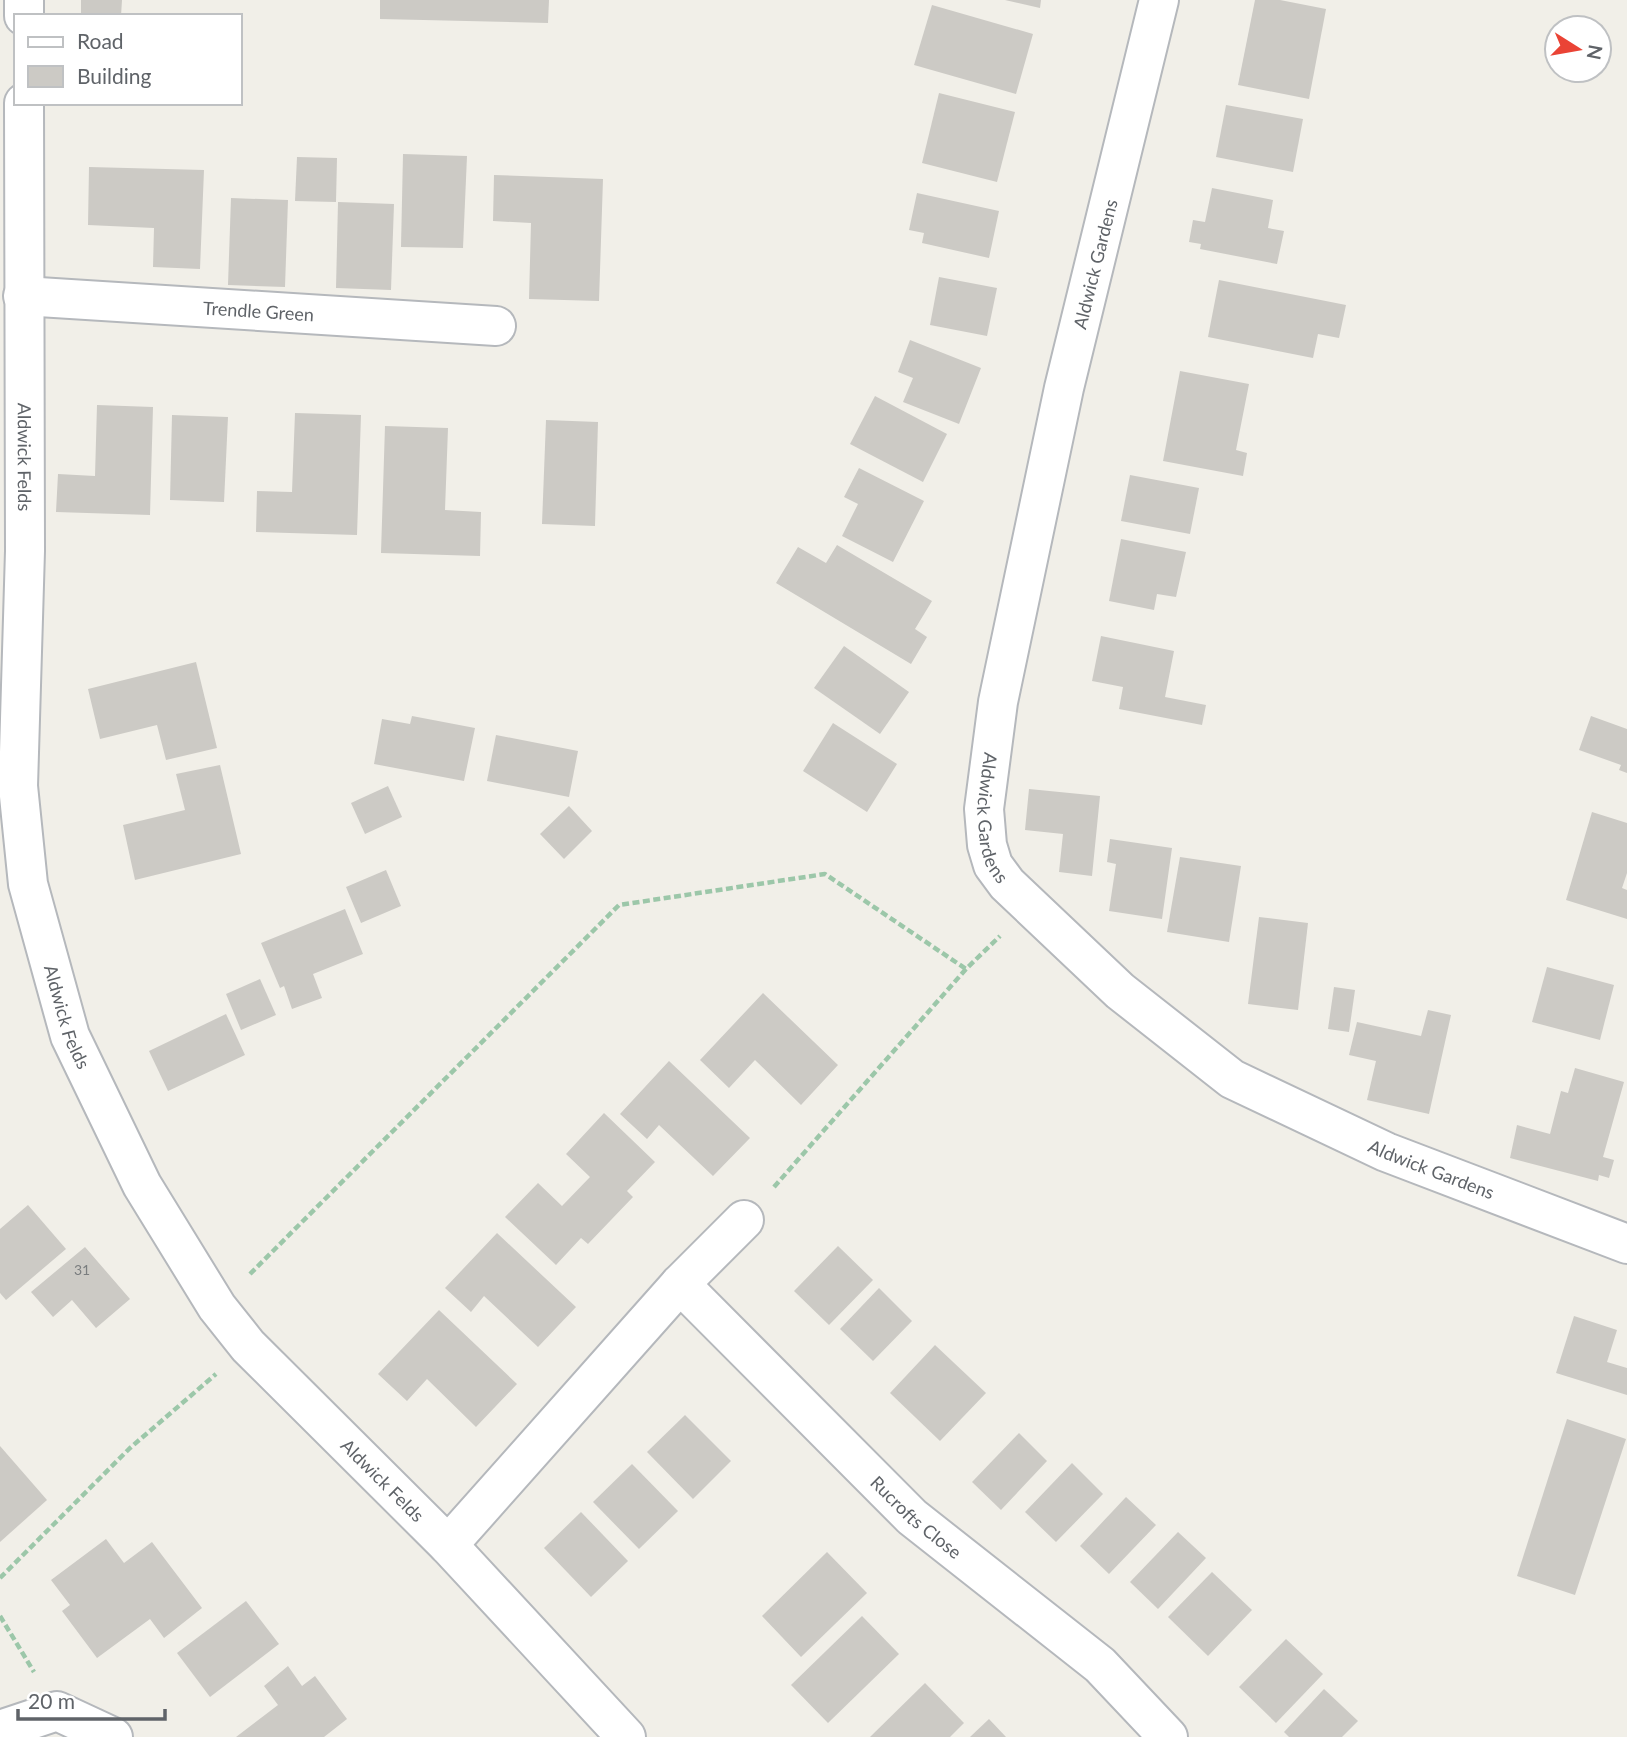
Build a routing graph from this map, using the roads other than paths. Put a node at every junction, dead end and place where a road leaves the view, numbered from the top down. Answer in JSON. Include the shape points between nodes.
{"nodes":[{"id":1,"x":1159,"y":0,"type":"edge"},
{"id":2,"x":24,"y":105,"type":"edge"},
{"id":3,"x":23,"y":296,"type":"junction"},
{"id":4,"x":496,"y":326,"type":"dead end"},
{"id":5,"x":14,"y":888,"type":"edge"},
{"id":6,"x":744,"y":1220,"type":"road end"},
{"id":7,"x":1627,"y":1244,"type":"edge"},
{"id":8,"x":680,"y":1284,"type":"junction"},
{"id":9,"x":448,"y":1545,"type":"junction"},
{"id":10,"x":0,"y":1730,"type":"edge"},
{"id":11,"x":113,"y":1737,"type":"edge"},
{"id":12,"x":626,"y":1737,"type":"edge"},
{"id":13,"x":1168,"y":1737,"type":"edge"}],
"edges":[{"from":1,"to":7,"type":"street","name":"Aldwick Gardens","via":[[1064,388],[996,715],[984,809],[993,865],[1007,884],[1120,990],[1232,1080],[1386,1153]]},
{"from":2,"to":3,"type":"street","name":"Aldwick Felds"},
{"from":3,"to":4,"type":"street","name":"Trendle Green"},
{"from":3,"to":5,"type":"street","name":"Aldwick Felds","via":[[25,551]]},
{"from":5,"to":9,"type":"street","name":"Aldwick Felds","via":[[70,1036],[142,1185],[217,1307],[248,1346]]},
{"from":6,"to":8,"type":"street"},
{"from":8,"to":9,"type":"street"},
{"from":8,"to":13,"type":"street","name":"Rucrofts Close","via":[[912,1517],[1100,1665]]},
{"from":9,"to":12,"type":"street","name":"Aldwick Felds"},
{"from":10,"to":11,"type":"street","via":[[57,1711]]}]}
